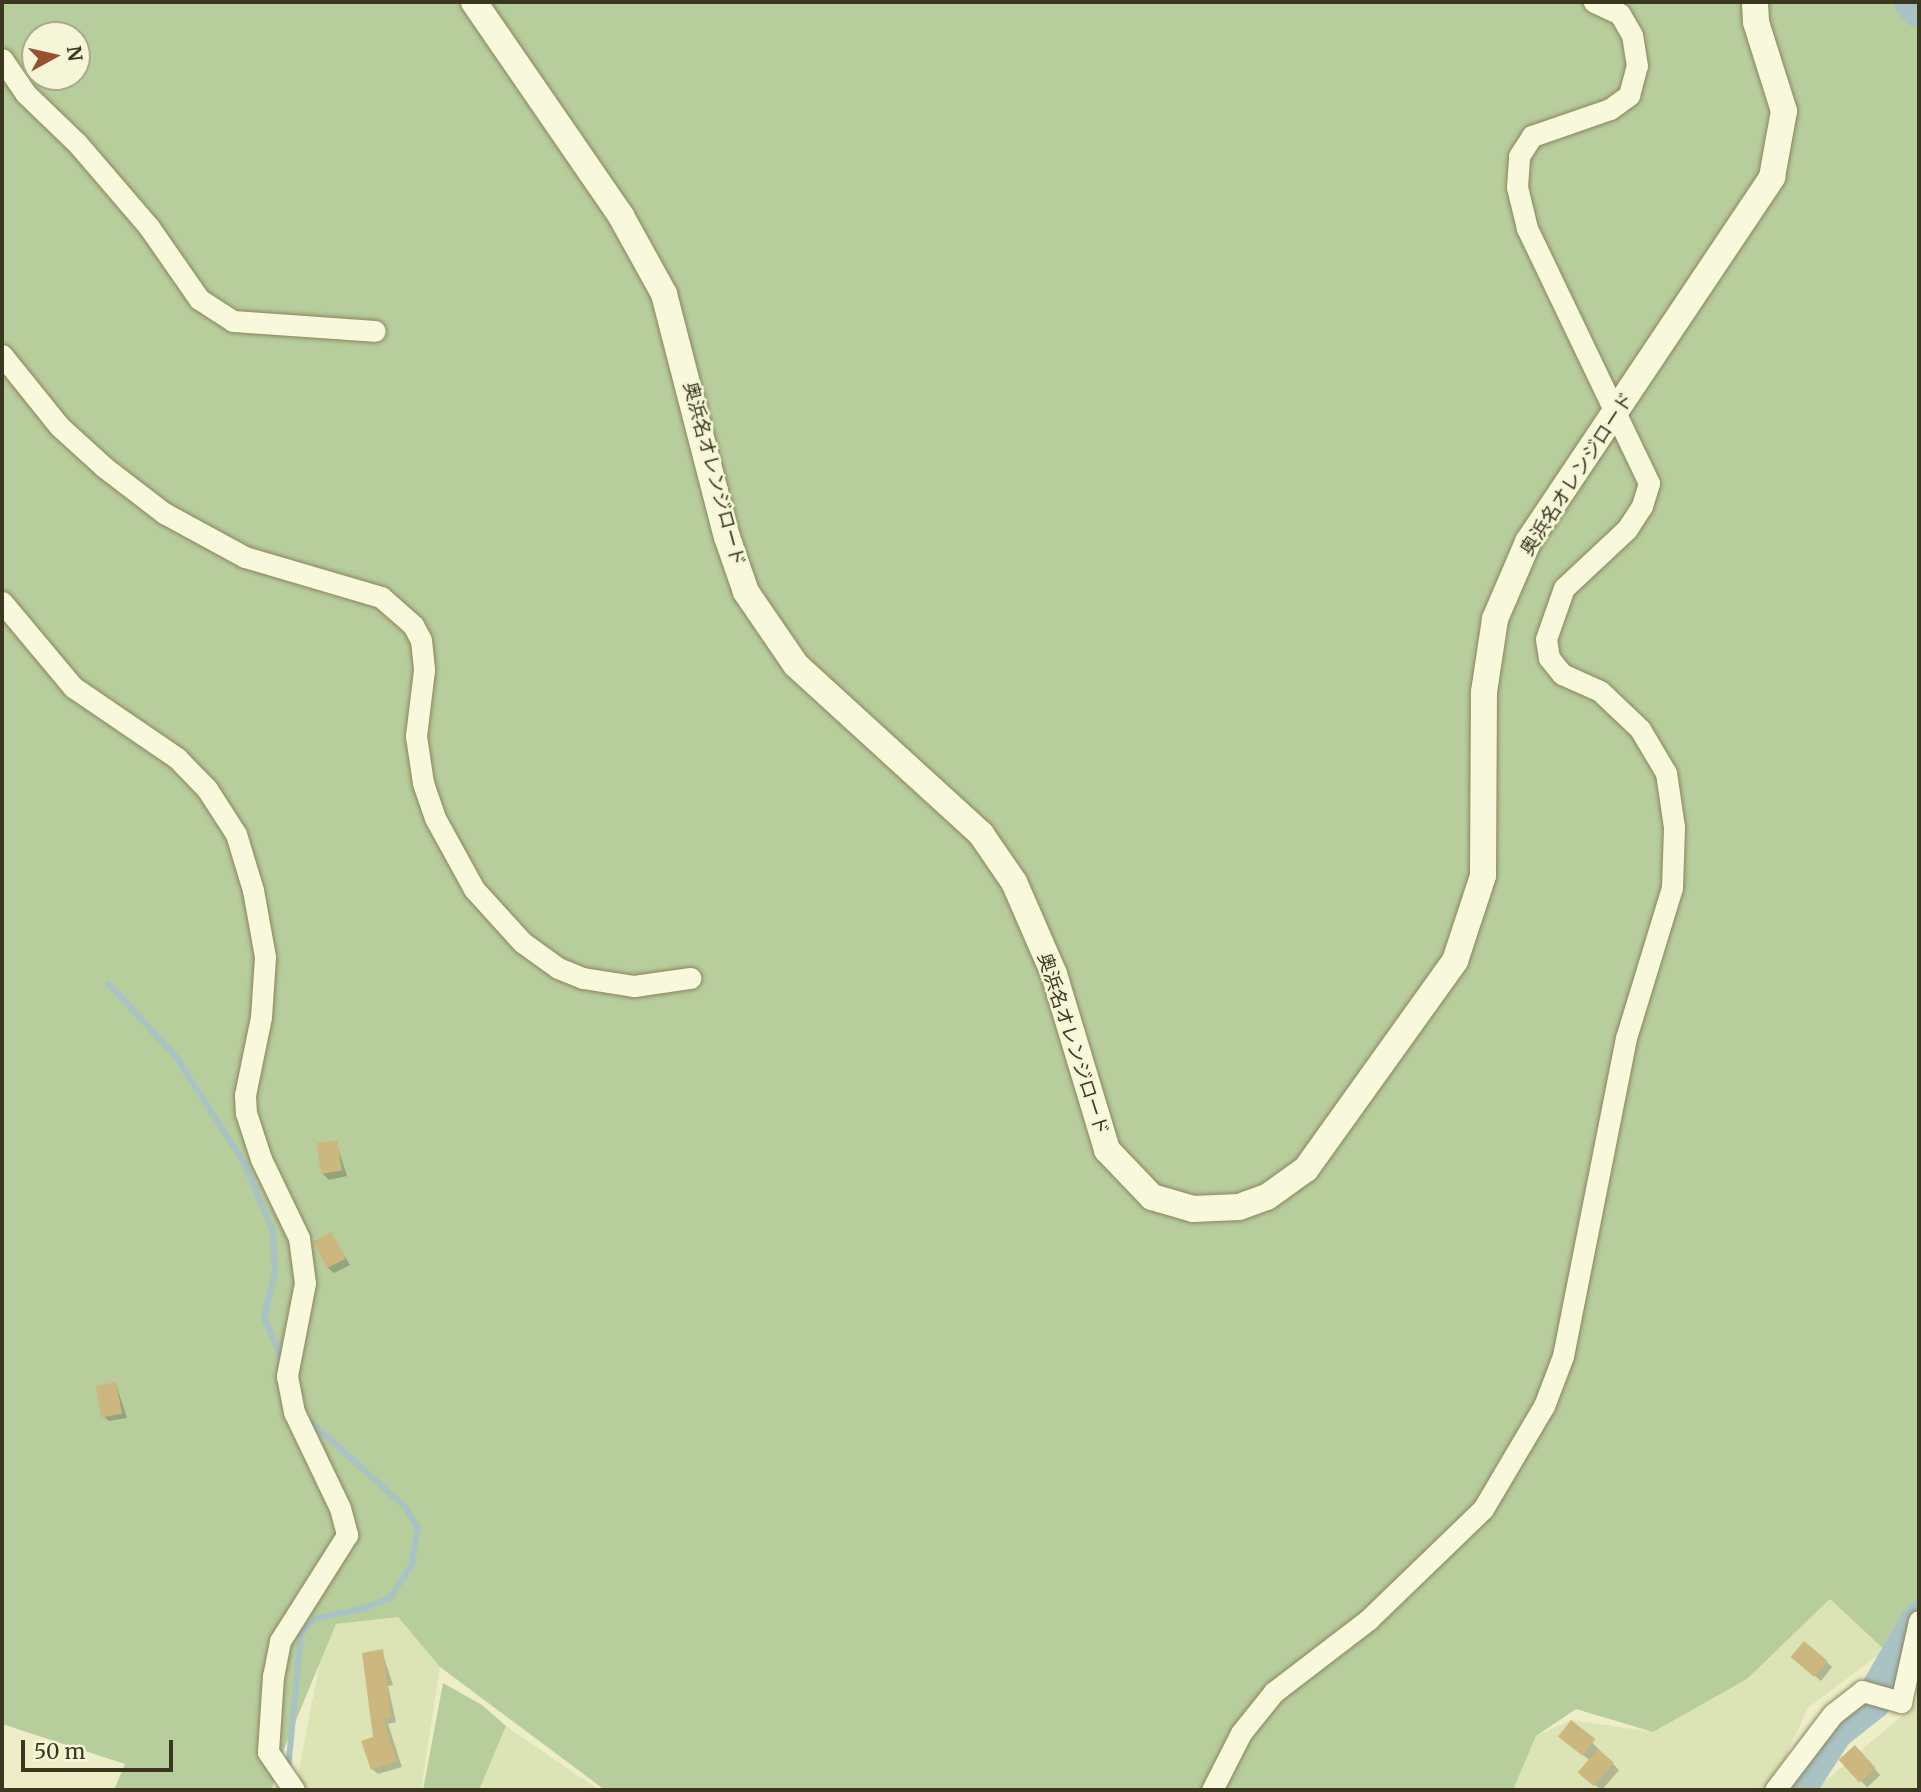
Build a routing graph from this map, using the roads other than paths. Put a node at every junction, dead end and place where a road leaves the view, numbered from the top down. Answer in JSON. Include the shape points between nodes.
{"nodes":[{"id":1,"x":474,"y":2,"type":"edge"},
{"id":2,"x":1594,"y":2,"type":"edge"},
{"id":3,"x":1755,"y":2,"type":"edge"},
{"id":4,"x":2,"y":59,"type":"edge"},
{"id":5,"x":375,"y":331,"type":"dead end"},
{"id":6,"x":2,"y":355,"type":"edge"},
{"id":7,"x":1616,"y":413,"type":"junction"},
{"id":8,"x":2,"y":602,"type":"edge"},
{"id":9,"x":690,"y":978,"type":"dead end"},
{"id":10,"x":1919,"y":1620,"type":"edge"},
{"id":11,"x":294,"y":1790,"type":"edge"},
{"id":12,"x":1212,"y":1790,"type":"edge"},
{"id":13,"x":1775,"y":1790,"type":"edge"}],
"edges":[{"from":1,"to":7,"type":"street","name":"奥浜名オレンジロード","via":[[621,216],[664,294],[727,537],[746,592],[796,665],[981,834],[1014,882],[1054,974],[1107,1150],[1152,1197],[1193,1209],[1239,1207],[1267,1197],[1306,1169],[1455,961],[1483,876],[1484,692],[1495,619],[1528,542]]},
{"from":2,"to":7,"type":"street","via":[[1620,14],[1632,35],[1637,66],[1629,95],[1611,109],[1532,136],[1520,156],[1517,187],[1527,228]]},
{"from":3,"to":7,"type":"street","name":"奥浜名オレンジロード","via":[[1756,22],[1784,111],[1772,177]]},
{"from":4,"to":5,"type":"street","via":[[26,94],[77,143],[149,227],[199,299],[233,321]]},
{"from":6,"to":9,"type":"street","via":[[59,426],[164,513],[245,557],[381,597],[413,625],[421,640],[424,670],[416,736],[423,783],[435,818],[474,889],[522,942],[558,968],[583,978],[634,986]]},
{"from":7,"to":12,"type":"street","via":[[1649,483],[1642,506],[1627,529],[1564,588],[1546,639],[1549,658],[1562,674],[1600,691],[1640,729],[1665,773],[1674,827],[1672,888],[1626,1038],[1563,1356],[1545,1406],[1483,1509],[1369,1619],[1274,1692],[1241,1733]]},
{"from":8,"to":11,"type":"street","via":[[73,687],[177,758],[206,789],[236,834],[253,890],[265,957],[261,1017],[244,1095],[246,1114],[261,1159],[299,1238],[305,1283],[287,1376],[294,1412],[340,1508],[347,1535],[280,1641],[272,1675],[268,1752]]},
{"from":10,"to":13,"type":"street","via":[[1901,1702],[1863,1691],[1833,1714]]}]}
